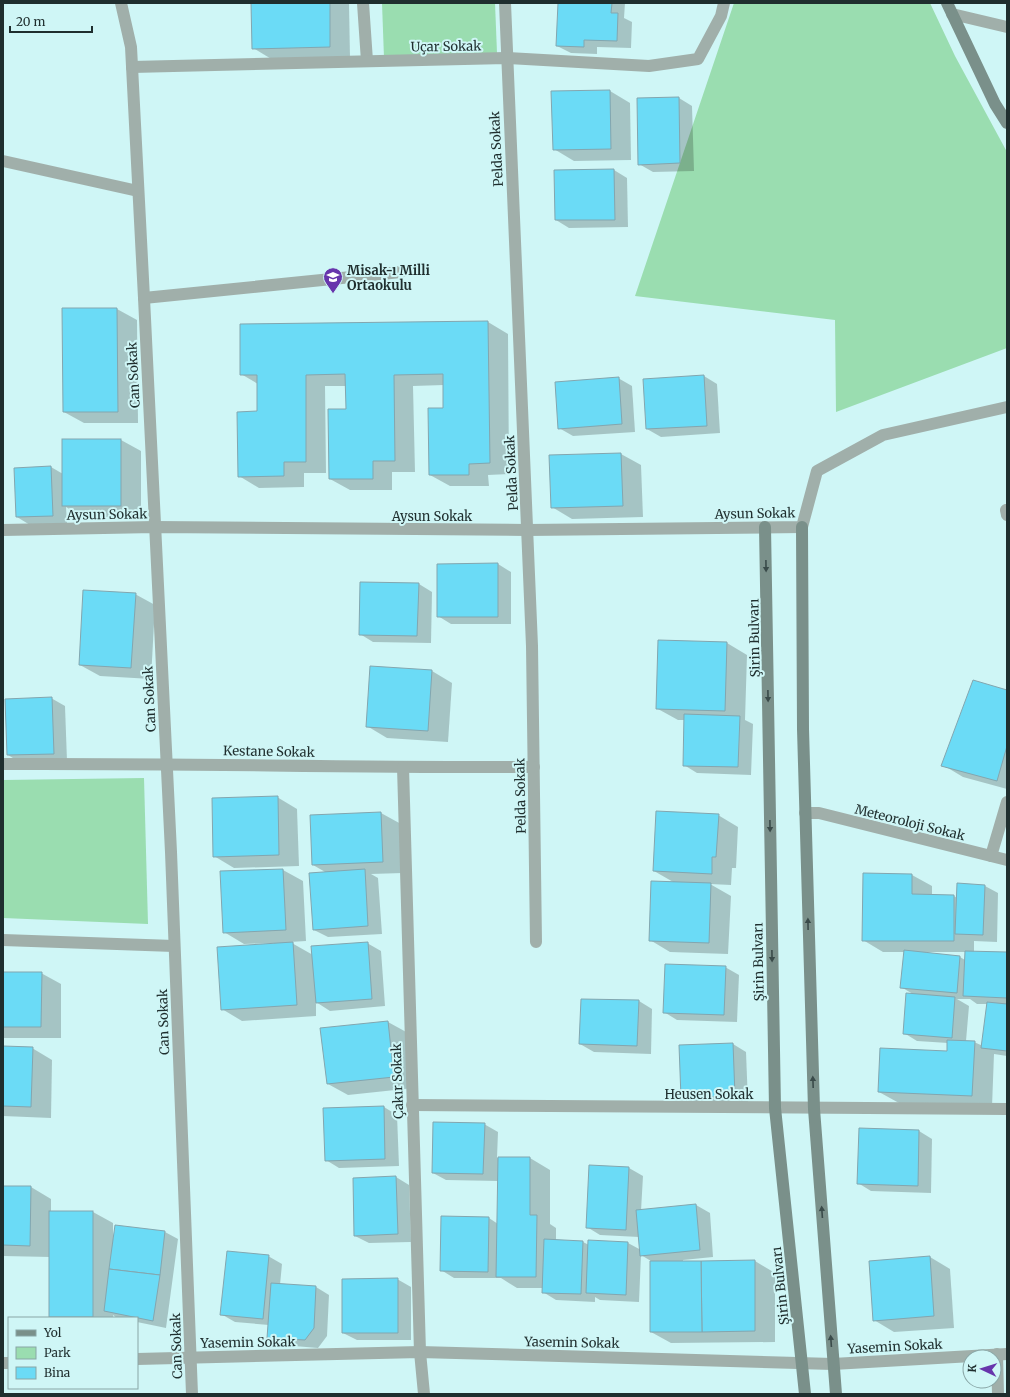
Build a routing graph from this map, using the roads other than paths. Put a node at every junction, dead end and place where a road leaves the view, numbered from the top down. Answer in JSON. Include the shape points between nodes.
{"nodes":[{"id":1,"x":121,"y":3,"type":"edge"},
{"id":2,"x":363,"y":3,"type":"edge"},
{"id":3,"x":505,"y":3,"type":"edge"},
{"id":4,"x":724,"y":3,"type":"edge"},
{"id":5,"x":950,"y":8,"type":"edge"},
{"id":6,"x":1007,"y":27,"type":"edge"},
{"id":7,"x":506,"y":58,"type":"junction"},
{"id":8,"x":367,"y":61,"type":"junction"},
{"id":9,"x":132,"y":67,"type":"junction"},
{"id":10,"x":1007,"y":123,"type":"edge"},
{"id":11,"x":3,"y":161,"type":"edge"},
{"id":12,"x":138,"y":191,"type":"junction"},
{"id":13,"x":401,"y":272,"type":"dead end"},
{"id":14,"x":144,"y":298,"type":"junction"},
{"id":15,"x":1007,"y":406,"type":"edge"},
{"id":16,"x":154,"y":527,"type":"junction"},
{"id":17,"x":766,"y":527,"type":"junction"},
{"id":18,"x":802,"y":527,"type":"junction"},
{"id":19,"x":3,"y":530,"type":"edge"},
{"id":20,"x":527,"y":530,"type":"junction"},
{"id":21,"x":166,"y":763,"type":"junction"},
{"id":22,"x":3,"y":764,"type":"edge"},
{"id":23,"x":403,"y":767,"type":"junction"},
{"id":24,"x":534,"y":767,"type":"junction"},
{"id":25,"x":1007,"y":802,"type":"edge"},
{"id":26,"x":805,"y":813,"type":"junction"},
{"id":27,"x":991,"y":856,"type":"junction"},
{"id":28,"x":1007,"y":860,"type":"edge"},
{"id":29,"x":3,"y":940,"type":"edge"},
{"id":30,"x":536,"y":942,"type":"dead end"},
{"id":31,"x":174,"y":946,"type":"junction"},
{"id":32,"x":412,"y":1105,"type":"junction"},
{"id":33,"x":775,"y":1108,"type":"junction"},
{"id":34,"x":814,"y":1109,"type":"junction"},
{"id":35,"x":1007,"y":1109,"type":"edge"},
{"id":36,"x":420,"y":1352,"type":"junction"},
{"id":37,"x":962,"y":1356,"type":"edge"},
{"id":38,"x":191,"y":1357,"type":"junction"},
{"id":39,"x":138,"y":1358,"type":"edge"},
{"id":40,"x":802,"y":1362,"type":"junction"},
{"id":41,"x":833,"y":1364,"type":"junction"},
{"id":42,"x":192,"y":1394,"type":"edge"},
{"id":43,"x":424,"y":1394,"type":"edge"},
{"id":44,"x":804,"y":1394,"type":"edge"},
{"id":45,"x":836,"y":1394,"type":"edge"}],
"edges":[{"from":1,"to":9,"type":"street","name":"Can Sokak","via":[[131,47]]},
{"from":2,"to":8,"type":"street"},
{"from":3,"to":7,"type":"street","name":"Pelda Sokak"},
{"from":4,"to":7,"type":"street","name":"Uçar Sokak","via":[[721,16],[698,59],[648,66]]},
{"from":5,"to":6,"type":"street"},
{"from":5,"to":10,"type":"main road"},
{"from":7,"to":8,"type":"street","name":"Uçar Sokak"},
{"from":7,"to":20,"type":"street","name":"Pelda Sokak"},
{"from":8,"to":9,"type":"street","name":"Uçar Sokak"},
{"from":9,"to":12,"type":"street","name":"Can Sokak"},
{"from":11,"to":12,"type":"street"},
{"from":12,"to":14,"type":"street","name":"Can Sokak"},
{"from":13,"to":14,"type":"street"},
{"from":14,"to":16,"type":"street","name":"Can Sokak"},
{"from":15,"to":18,"type":"street","name":"Aysun Sokak","via":[[883,435],[817,471]]},
{"from":16,"to":19,"type":"street","name":"Aysun Sokak"},
{"from":16,"to":20,"type":"street","name":"Aysun Sokak"},
{"from":16,"to":21,"type":"street","name":"Can Sokak"},
{"from":17,"to":18,"type":"street","name":"Aysun Sokak"},
{"from":17,"to":20,"type":"street","name":"Aysun Sokak"},
{"from":17,"to":33,"type":"main road","name":"Şirin Bulvarı","one_way":true},
{"from":18,"to":26,"type":"main road"},
{"from":20,"to":24,"type":"street","name":"Pelda Sokak"},
{"from":21,"to":22,"type":"street","name":"Kestane Sokak"},
{"from":21,"to":23,"type":"street","name":"Kestane Sokak"},
{"from":21,"to":31,"type":"street","name":"Can Sokak"},
{"from":23,"to":24,"type":"street","name":"Kestane Sokak"},
{"from":23,"to":32,"type":"street","name":"Çakır Sokak"},
{"from":24,"to":30,"type":"street","name":"Pelda Sokak"},
{"from":25,"to":27,"type":"street"},
{"from":26,"to":27,"type":"street","name":"Meteoroloji Sokak","via":[[819,813]]},
{"from":34,"to":26,"type":"main road","one_way":true},
{"from":27,"to":28,"type":"street","name":"Meteoroloji Sokak"},
{"from":29,"to":31,"type":"street"},
{"from":31,"to":38,"type":"street","name":"Can Sokak"},
{"from":32,"to":33,"type":"street","name":"Heusen Sokak"},
{"from":32,"to":36,"type":"street","name":"Çakır Sokak"},
{"from":33,"to":34,"type":"street","name":"Heusen Sokak"},
{"from":33,"to":40,"type":"main road","name":"Şirin Bulvarı"},
{"from":34,"to":35,"type":"street","name":"Heusen Sokak"},
{"from":41,"to":34,"type":"main road","one_way":true},
{"from":36,"to":38,"type":"street","name":"Yasemin Sokak"},
{"from":36,"to":40,"type":"street","name":"Yasemin Sokak"},
{"from":36,"to":43,"type":"street","name":"Çakır Sokak"},
{"from":37,"to":41,"type":"street","name":"Yasemin Sokak"},
{"from":38,"to":39,"type":"street","name":"Yasemin Sokak"},
{"from":38,"to":42,"type":"street","name":"Can Sokak"},
{"from":40,"to":41,"type":"street","name":"Yasemin Sokak"},
{"from":40,"to":44,"type":"main road","name":"Şirin Bulvarı"},
{"from":41,"to":45,"type":"main road"}]}
